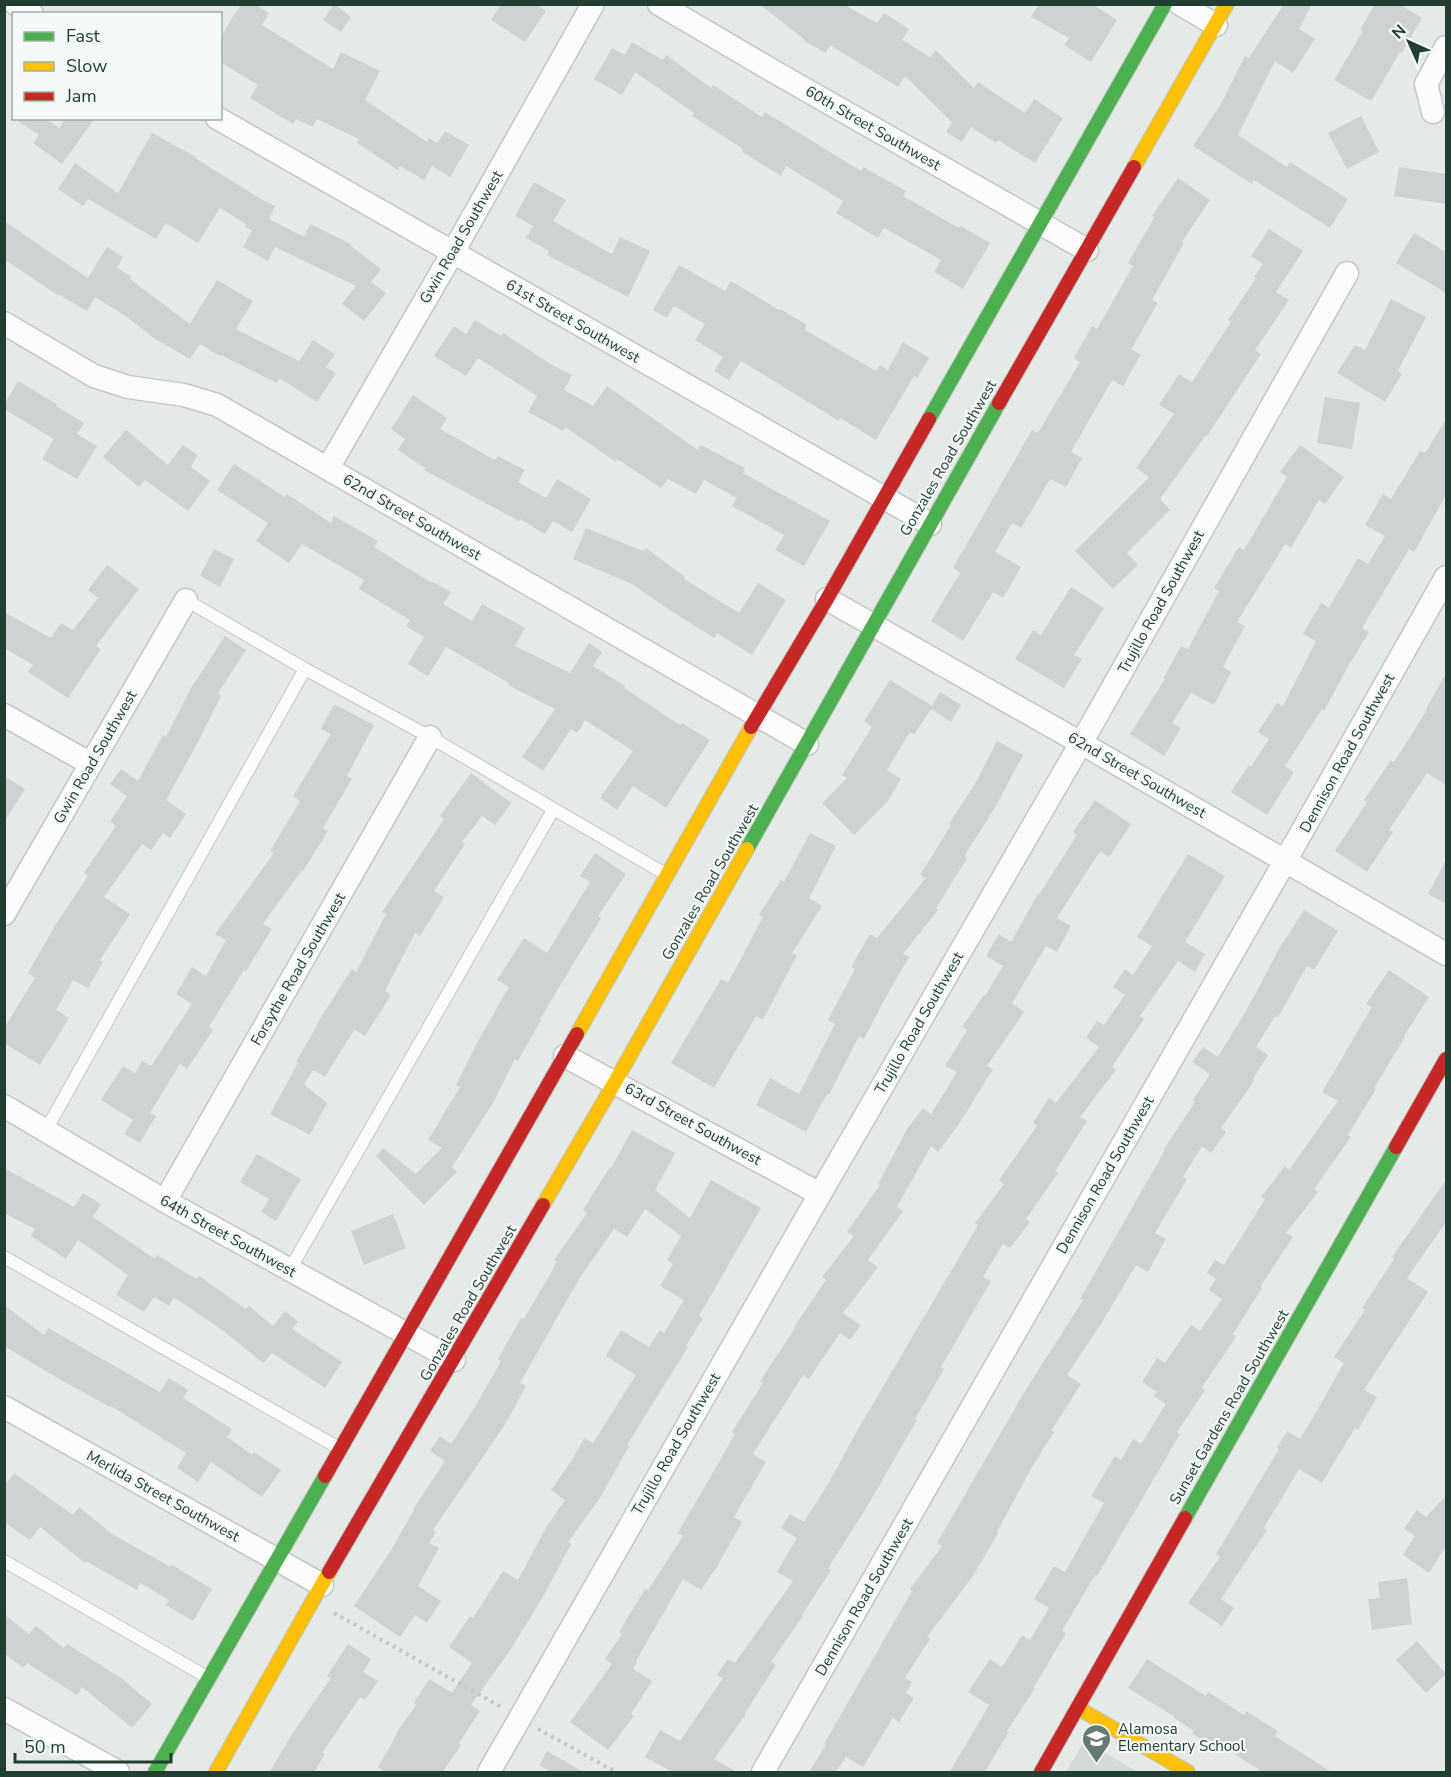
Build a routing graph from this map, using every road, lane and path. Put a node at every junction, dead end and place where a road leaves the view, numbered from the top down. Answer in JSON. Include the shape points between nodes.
{"nodes":[{"id":1,"x":16,"y":4,"type":"edge"},
{"id":2,"x":593,"y":4,"type":"edge"},
{"id":3,"x":659,"y":4,"type":"edge"},
{"id":4,"x":1165,"y":4,"type":"edge"},
{"id":5,"x":1180,"y":4,"type":"edge"},
{"id":6,"x":1227,"y":4,"type":"edge"},
{"id":7,"x":29,"y":12,"type":"edge"},
{"id":8,"x":1216,"y":25,"type":"junction"},
{"id":9,"x":1446,"y":46,"type":"edge"},
{"id":10,"x":1432,"y":112,"type":"dead end"},
{"id":11,"x":221,"y":120,"type":"edge"},
{"id":12,"x":1040,"y":223,"type":"junction"},
{"id":13,"x":1087,"y":250,"type":"junction"},
{"id":14,"x":453,"y":252,"type":"junction"},
{"id":15,"x":1347,"y":273,"type":"dead end"},
{"id":16,"x":4,"y":323,"type":"edge"},
{"id":17,"x":327,"y":468,"type":"junction"},
{"id":18,"x":884,"y":498,"type":"junction"},
{"id":19,"x":930,"y":524,"type":"junction"},
{"id":20,"x":1446,"y":577,"type":"edge"},
{"id":21,"x":827,"y":599,"type":"junction"},
{"id":22,"x":186,"y":600,"type":"joint"},
{"id":23,"x":873,"y":626,"type":"junction"},
{"id":24,"x":305,"y":669,"type":"junction"},
{"id":25,"x":4,"y":715,"type":"edge"},
{"id":26,"x":757,"y":716,"type":"junction"},
{"id":27,"x":430,"y":737,"type":"junction"},
{"id":28,"x":1081,"y":743,"type":"junction"},
{"id":29,"x":807,"y":744,"type":"junction"},
{"id":30,"x":91,"y":764,"type":"junction"},
{"id":31,"x":553,"y":810,"type":"junction"},
{"id":32,"x":1286,"y":861,"type":"junction"},
{"id":33,"x":668,"y":875,"type":"junction"},
{"id":34,"x":4,"y":914,"type":"edge"},
{"id":35,"x":1446,"y":954,"type":"edge"},
{"id":36,"x":565,"y":1056,"type":"junction"},
{"id":37,"x":1446,"y":1059,"type":"edge"},
{"id":38,"x":615,"y":1082,"type":"junction"},
{"id":39,"x":4,"y":1106,"type":"edge"},
{"id":40,"x":46,"y":1130,"type":"junction"},
{"id":41,"x":820,"y":1194,"type":"junction"},
{"id":42,"x":165,"y":1201,"type":"junction"},
{"id":43,"x":4,"y":1257,"type":"edge"},
{"id":44,"x":289,"y":1270,"type":"junction"},
{"id":45,"x":407,"y":1334,"type":"junction"},
{"id":46,"x":454,"y":1360,"type":"junction"},
{"id":47,"x":4,"y":1407,"type":"edge"},
{"id":48,"x":341,"y":1449,"type":"junction"},
{"id":49,"x":278,"y":1560,"type":"junction"},
{"id":50,"x":4,"y":1562,"type":"edge"},
{"id":51,"x":322,"y":1585,"type":"junction"},
{"id":52,"x":331,"y":1611,"type":"dead end"},
{"id":53,"x":209,"y":1678,"type":"junction"},
{"id":54,"x":4,"y":1708,"type":"edge"},
{"id":55,"x":1078,"y":1708,"type":"junction"},
{"id":56,"x":504,"y":1709,"type":"dead end"},
{"id":57,"x":537,"y":1728,"type":"dead end"},
{"id":58,"x":118,"y":1773,"type":"edge"},
{"id":59,"x":155,"y":1773,"type":"edge"},
{"id":60,"x":216,"y":1773,"type":"edge"},
{"id":61,"x":489,"y":1773,"type":"edge"},
{"id":62,"x":616,"y":1773,"type":"edge"},
{"id":63,"x":763,"y":1773,"type":"edge"},
{"id":64,"x":1041,"y":1773,"type":"edge"},
{"id":65,"x":1188,"y":1773,"type":"edge"}],
"edges":[{"from":1,"to":7,"type":"street"},
{"from":2,"to":14,"type":"street","name":"Gwin Road Southwest"},
{"from":3,"to":12,"type":"street","name":"60th Street Southwest"},
{"from":4,"to":12,"type":"street"},
{"from":5,"to":8,"type":"street"},
{"from":6,"to":8,"type":"street","name":"Gonzales Road Southwest"},
{"from":8,"to":13,"type":"street","name":"Gonzales Road Southwest"},
{"from":9,"to":10,"type":"street","via":[[1426,84]]},
{"from":11,"to":14,"type":"street","name":"61st Street Southwest"},
{"from":12,"to":13,"type":"street","name":"60th Street Southwest"},
{"from":12,"to":18,"type":"street"},
{"from":13,"to":19,"type":"street","name":"Gonzales Road Southwest"},
{"from":14,"to":17,"type":"street","name":"Gwin Road Southwest"},
{"from":14,"to":18,"type":"street","name":"61st Street Southwest"},
{"from":15,"to":28,"type":"street","name":"Trujillo Road Southwest"},
{"from":16,"to":17,"type":"street","name":"62nd Street Southwest","via":[[93,376],[217,405]]},
{"from":17,"to":26,"type":"street","name":"62nd Street Southwest"},
{"from":18,"to":19,"type":"street","name":"61st Street Southwest"},
{"from":18,"to":21,"type":"street"},
{"from":19,"to":23,"type":"street","name":"Gonzales Road Southwest"},
{"from":20,"to":32,"type":"street","name":"Dennison Road Southwest"},
{"from":21,"to":23,"type":"street","name":"62nd Street Southwest"},
{"from":21,"to":26,"type":"street"},
{"from":22,"to":24,"type":"lane"},
{"from":22,"to":30,"type":"street","name":"Gwin Road Southwest"},
{"from":23,"to":28,"type":"street","name":"62nd Street Southwest"},
{"from":23,"to":29,"type":"street","name":"Gonzales Road Southwest"},
{"from":24,"to":27,"type":"lane"},
{"from":24,"to":40,"type":"lane"},
{"from":25,"to":30,"type":"street"},
{"from":26,"to":29,"type":"street","name":"62nd Street Southwest"},
{"from":26,"to":33,"type":"street"},
{"from":27,"to":31,"type":"lane"},
{"from":27,"to":42,"type":"street","name":"Forsythe Road Southwest"},
{"from":28,"to":32,"type":"street","name":"62nd Street Southwest"},
{"from":28,"to":41,"type":"street","name":"Trujillo Road Southwest"},
{"from":29,"to":38,"type":"street","name":"Gonzales Road Southwest"},
{"from":30,"to":34,"type":"street","name":"Gwin Road Southwest"},
{"from":31,"to":33,"type":"lane"},
{"from":31,"to":44,"type":"lane"},
{"from":32,"to":35,"type":"street","name":"62nd Street Southwest"},
{"from":32,"to":63,"type":"street","name":"Dennison Road Southwest"},
{"from":33,"to":36,"type":"street"},
{"from":36,"to":38,"type":"street","name":"63rd Street Southwest"},
{"from":36,"to":45,"type":"street"},
{"from":37,"to":55,"type":"street","name":"Sunset Gardens Road Southwest"},
{"from":38,"to":41,"type":"street","name":"63rd Street Southwest"},
{"from":38,"to":46,"type":"street","name":"Gonzales Road Southwest"},
{"from":39,"to":40,"type":"street","name":"64th Street Southwest"},
{"from":40,"to":42,"type":"street","name":"64th Street Southwest"},
{"from":41,"to":61,"type":"street","name":"Trujillo Road Southwest"},
{"from":42,"to":44,"type":"street","name":"64th Street Southwest"},
{"from":43,"to":48,"type":"lane"},
{"from":44,"to":45,"type":"street","name":"64th Street Southwest"},
{"from":45,"to":46,"type":"street","name":"64th Street Southwest"},
{"from":45,"to":48,"type":"street"},
{"from":46,"to":51,"type":"street","name":"Gonzales Road Southwest"},
{"from":47,"to":49,"type":"street","name":"Merlida Street Southwest"},
{"from":48,"to":49,"type":"street"},
{"from":49,"to":51,"type":"street","name":"Merlida Street Southwest"},
{"from":49,"to":53,"type":"street"},
{"from":50,"to":53,"type":"lane"},
{"from":51,"to":60,"type":"street","name":"Gonzales Road Southwest"},
{"from":52,"to":56,"type":"path"},
{"from":53,"to":59,"type":"street"},
{"from":54,"to":58,"type":"street"},
{"from":55,"to":64,"type":"street","name":"Sunset Gardens Road Southwest"},
{"from":55,"to":65,"type":"street"},
{"from":57,"to":62,"type":"path"}]}
